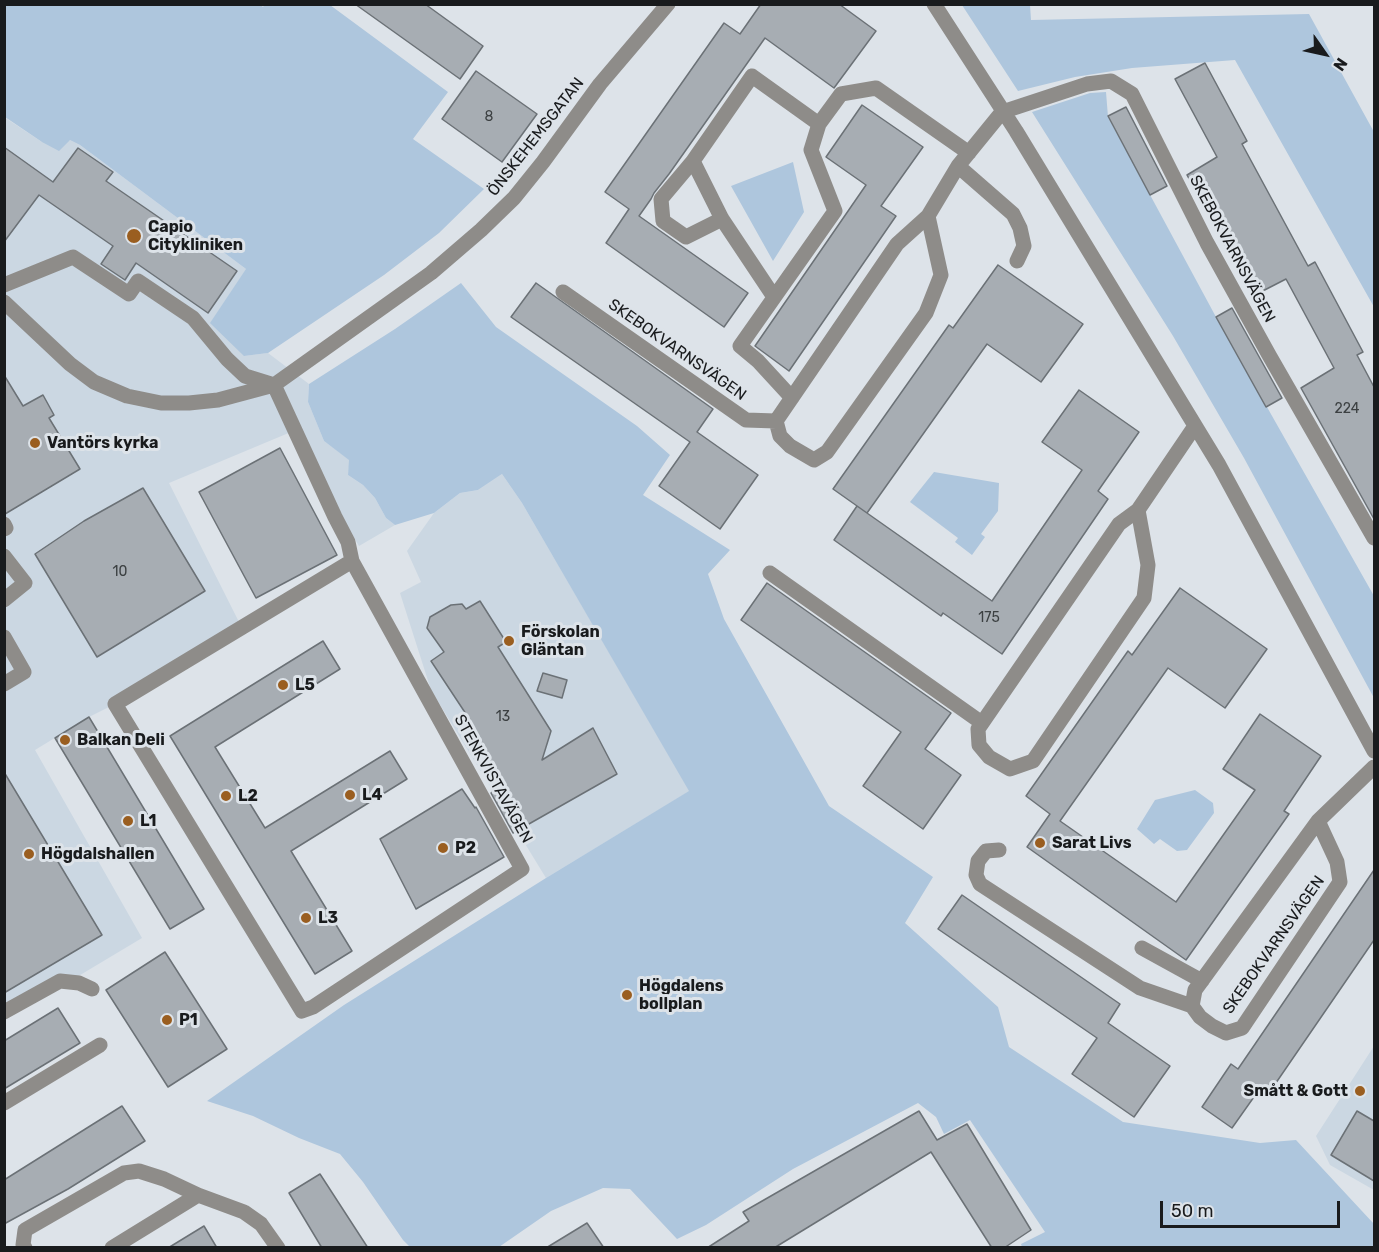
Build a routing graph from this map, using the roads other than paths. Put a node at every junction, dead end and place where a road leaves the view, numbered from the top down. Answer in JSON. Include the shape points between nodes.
{"nodes":[{"id":1,"x":668,"y":4,"type":"edge"},
{"id":2,"x":934,"y":4,"type":"edge"},
{"id":3,"x":1002,"y":112,"type":"junction"},
{"id":4,"x":819,"y":123,"type":"junction"},
{"id":5,"x":969,"y":153,"type":"junction"},
{"id":6,"x":693,"y":161,"type":"junction"},
{"id":7,"x":958,"y":166,"type":"junction"},
{"id":8,"x":928,"y":216,"type":"junction"},
{"id":9,"x":722,"y":219,"type":"junction"},
{"id":10,"x":1017,"y":261,"type":"dead end"},
{"id":11,"x":4,"y":285,"type":"edge"},
{"id":12,"x":563,"y":292,"type":"dead end"},
{"id":13,"x":774,"y":297,"type":"junction"},
{"id":14,"x":4,"y":302,"type":"edge"},
{"id":15,"x":274,"y":385,"type":"junction"},
{"id":16,"x":792,"y":398,"type":"junction"},
{"id":17,"x":776,"y":421,"type":"junction"},
{"id":18,"x":1195,"y":426,"type":"junction"},
{"id":19,"x":1138,"y":510,"type":"junction"},
{"id":20,"x":4,"y":524,"type":"edge"},
{"id":21,"x":4,"y":529,"type":"edge"},
{"id":22,"x":1374,"y":538,"type":"edge"},
{"id":23,"x":4,"y":556,"type":"edge"},
{"id":24,"x":352,"y":561,"type":"junction"},
{"id":25,"x":770,"y":573,"type":"dead end"},
{"id":26,"x":4,"y":600,"type":"edge"},
{"id":27,"x":4,"y":637,"type":"edge"},
{"id":28,"x":4,"y":684,"type":"edge"},
{"id":29,"x":982,"y":723,"type":"junction"},
{"id":30,"x":1374,"y":751,"type":"edge"},
{"id":31,"x":1374,"y":767,"type":"edge"},
{"id":32,"x":1318,"y":821,"type":"junction"},
{"id":33,"x":999,"y":850,"type":"dead end"},
{"id":34,"x":1142,"y":948,"type":"dead end"},
{"id":35,"x":1202,"y":981,"type":"junction"},
{"id":36,"x":92,"y":989,"type":"dead end"},
{"id":37,"x":1192,"y":1006,"type":"junction"},
{"id":38,"x":4,"y":1012,"type":"edge"},
{"id":39,"x":100,"y":1046,"type":"dead end"},
{"id":40,"x":4,"y":1102,"type":"edge"},
{"id":41,"x":198,"y":1195,"type":"junction"},
{"id":42,"x":273,"y":1245,"type":"edge"},
{"id":43,"x":25,"y":1248,"type":"edge"},
{"id":44,"x":112,"y":1248,"type":"edge"}],
"edges":[{"from":1,"to":15,"type":"street","name":"ÖNSKEHEMSGATAN","via":[[600,84],[514,198],[481,230],[431,273]]},
{"from":2,"to":3,"type":"street"},
{"from":3,"to":5,"type":"street"},
{"from":3,"to":18,"type":"street"},
{"from":3,"to":22,"type":"street","name":"SKEBOKVARNSVÄGEN","via":[[1088,84],[1111,81],[1132,94],[1207,243]]},
{"from":4,"to":5,"type":"street","via":[[841,94],[876,88]]},
{"from":4,"to":6,"type":"street","via":[[752,76]]},
{"from":4,"to":13,"type":"street","via":[[812,150],[835,211]]},
{"from":5,"to":7,"type":"street"},
{"from":6,"to":9,"type":"street"},
{"from":6,"to":9,"type":"street","via":[[661,199],[663,221],[686,237]]},
{"from":7,"to":8,"type":"street"},
{"from":7,"to":10,"type":"street","via":[[1013,214],[1024,246]]},
{"from":8,"to":16,"type":"street","via":[[897,244]]},
{"from":8,"to":17,"type":"street","via":[[941,275],[926,313],[827,452],[814,460],[790,446],[780,436]]},
{"from":9,"to":13,"type":"street"},
{"from":11,"to":15,"type":"street","via":[[74,257],[129,294],[138,281],[193,318],[245,376]]},
{"from":12,"to":17,"type":"street","name":"SKEBOKVARNSVÄGEN","via":[[746,420]]},
{"from":13,"to":16,"type":"street","via":[[740,346]]},
{"from":14,"to":15,"type":"street","name":"ÖNSKEHEMSGATAN","via":[[70,364],[94,382],[127,396],[161,403],[189,403],[218,400]]},
{"from":15,"to":24,"type":"street","via":[[348,542]]},
{"from":16,"to":17,"type":"street"},
{"from":18,"to":19,"type":"street"},
{"from":18,"to":30,"type":"street"},
{"from":19,"to":29,"type":"street","via":[[1119,524]]},
{"from":19,"to":29,"type":"street","via":[[1149,565],[1144,598],[1033,760],[1010,769],[989,757],[979,745],[978,729]]},
{"from":20,"to":21,"type":"street"},
{"from":23,"to":26,"type":"street","via":[[25,584]]},
{"from":24,"to":24,"type":"street","name":"STENKVISTAVÄGEN","via":[[522,869],[302,1011],[115,704]]},
{"from":25,"to":29,"type":"street"},
{"from":27,"to":28,"type":"street","via":[[24,672]]},
{"from":31,"to":32,"type":"street"},
{"from":32,"to":35,"type":"street"},
{"from":32,"to":37,"type":"street","name":"SKEBOKVARNSVÄGEN","via":[[1337,862],[1340,882],[1242,1028],[1226,1032],[1212,1026]]},
{"from":33,"to":37,"type":"street","via":[[986,851],[978,861],[976,875],[980,884],[1140,988]]},
{"from":34,"to":35,"type":"street"},
{"from":35,"to":37,"type":"street","via":[[1195,990]]},
{"from":36,"to":38,"type":"street","via":[[60,981]]},
{"from":39,"to":40,"type":"street"},
{"from":41,"to":42,"type":"street","via":[[244,1212],[261,1224]]},
{"from":41,"to":43,"type":"street","via":[[139,1171],[124,1173],[25,1230]]},
{"from":41,"to":44,"type":"street"}]}
